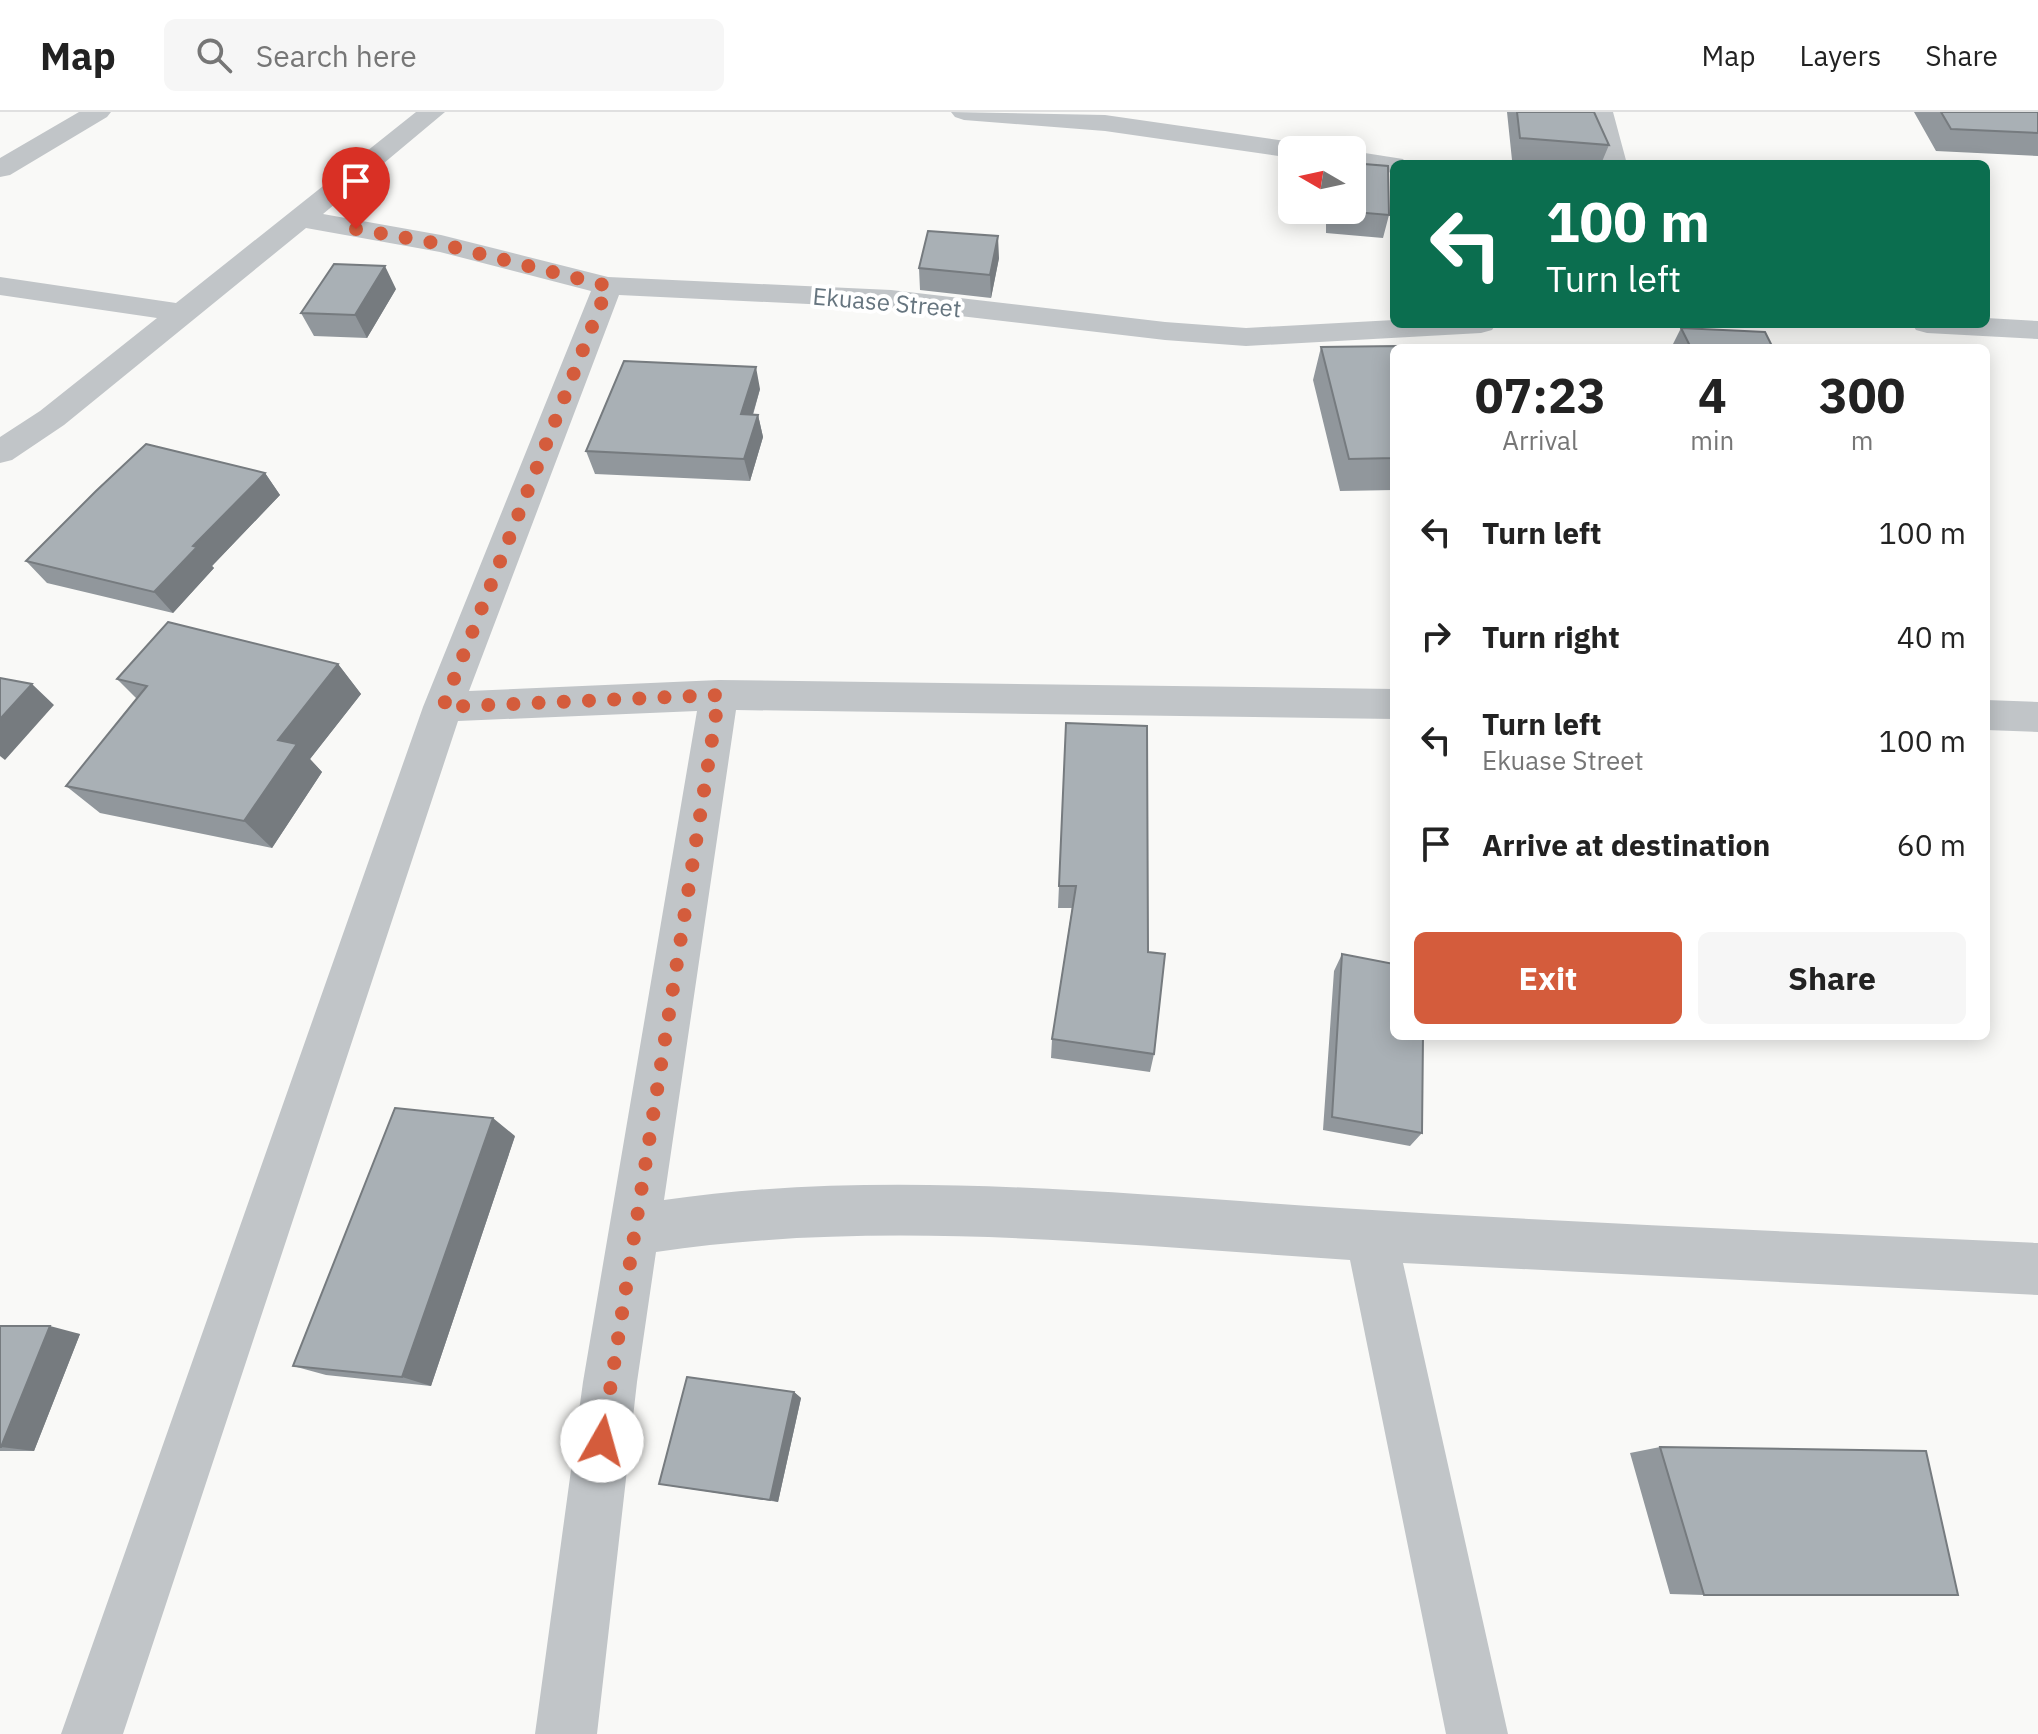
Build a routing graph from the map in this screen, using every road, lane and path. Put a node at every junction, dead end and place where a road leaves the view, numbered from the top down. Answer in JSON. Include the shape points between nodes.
{"nodes":[{"id":1,"x":98,"y":112,"type":"edge"},
{"id":2,"x":432,"y":112,"type":"edge"},
{"id":3,"x":964,"y":112,"type":"edge"},
{"id":4,"x":1600,"y":112,"type":"edge"},
{"id":5,"x":1278,"y":148,"type":"edge"},
{"id":6,"x":1613,"y":160,"type":"edge"},
{"id":7,"x":1366,"y":161,"type":"edge"},
{"id":8,"x":1390,"y":164,"type":"edge"},
{"id":9,"x":0,"y":169,"type":"edge"},
{"id":10,"x":299,"y":218,"type":"junction"},
{"id":11,"x":0,"y":286,"type":"edge"},
{"id":12,"x":608,"y":286,"type":"junction"},
{"id":13,"x":182,"y":313,"type":"junction"},
{"id":14,"x":1990,"y":327,"type":"edge"},
{"id":15,"x":1409,"y":328,"type":"edge"},
{"id":16,"x":2038,"y":330,"type":"edge"},
{"id":17,"x":0,"y":452,"type":"edge"},
{"id":18,"x":719,"y":695,"type":"junction"},
{"id":19,"x":1390,"y":704,"type":"edge"},
{"id":20,"x":443,"y":707,"type":"junction"},
{"id":21,"x":1990,"y":715,"type":"edge"},
{"id":22,"x":2038,"y":717,"type":"edge"},
{"id":23,"x":636,"y":1230,"type":"junction"},
{"id":24,"x":1371,"y":1236,"type":"junction"},
{"id":25,"x":2038,"y":1269,"type":"edge"},
{"id":26,"x":92,"y":1734,"type":"edge"},
{"id":27,"x":566,"y":1734,"type":"edge"},
{"id":28,"x":1477,"y":1734,"type":"edge"}],
"edges":[{"from":1,"to":9,"type":"street"},
{"from":2,"to":10,"type":"street"},
{"from":3,"to":5,"type":"street","via":[[1105,123]]},
{"from":4,"to":6,"type":"street"},
{"from":7,"to":8,"type":"street"},
{"from":10,"to":12,"type":"street","name":"Ekuase Street","via":[[441,244]]},
{"from":10,"to":13,"type":"street"},
{"from":11,"to":13,"type":"street"},
{"from":12,"to":15,"type":"street","name":"Ekuase Street","via":[[891,299],[1246,337]]},
{"from":12,"to":20,"type":"street"},
{"from":13,"to":17,"type":"street","via":[[52,418]]},
{"from":14,"to":16,"type":"street"},
{"from":18,"to":19,"type":"street"},
{"from":18,"to":20,"type":"street"},
{"from":18,"to":23,"type":"street"},
{"from":20,"to":26,"type":"street"},
{"from":21,"to":22,"type":"street"},
{"from":23,"to":24,"type":"street","via":[[829,1210],[1170,1220]]},
{"from":23,"to":27,"type":"street","via":[[610,1382]]},
{"from":24,"to":25,"type":"street"},
{"from":24,"to":28,"type":"street"}]}
